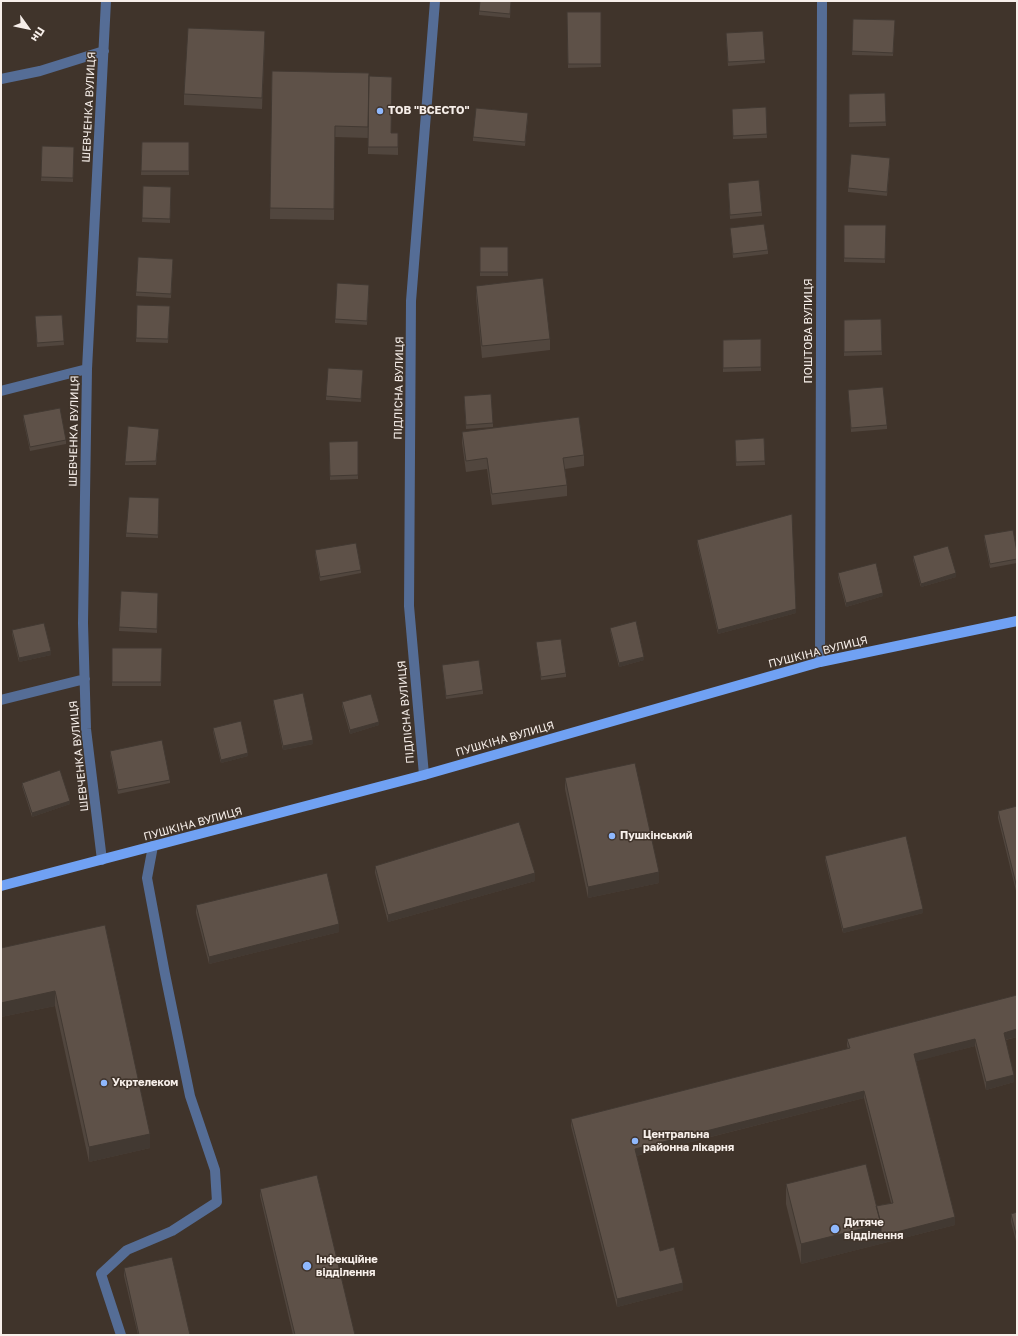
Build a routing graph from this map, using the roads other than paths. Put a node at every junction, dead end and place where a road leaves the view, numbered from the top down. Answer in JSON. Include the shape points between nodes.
{"nodes":[{"id":1,"x":106,"y":1,"type":"edge"},
{"id":2,"x":436,"y":1,"type":"edge"},
{"id":3,"x":822,"y":1,"type":"edge"},
{"id":4,"x":104,"y":51,"type":"junction"},
{"id":5,"x":1,"y":79,"type":"edge"},
{"id":6,"x":87,"y":369,"type":"junction"},
{"id":7,"x":1,"y":391,"type":"edge"},
{"id":8,"x":1017,"y":621,"type":"edge"},
{"id":9,"x":820,"y":662,"type":"junction"},
{"id":10,"x":85,"y":679,"type":"junction"},
{"id":11,"x":1,"y":700,"type":"edge"},
{"id":12,"x":424,"y":775,"type":"junction"},
{"id":13,"x":153,"y":846,"type":"junction"},
{"id":14,"x":102,"y":860,"type":"junction"},
{"id":15,"x":1,"y":886,"type":"edge"},
{"id":16,"x":121,"y":1335,"type":"edge"}],
"edges":[{"from":1,"to":4,"type":"street","name":"ШЕВЧЕНКА ВУЛИЦЯ"},
{"from":2,"to":12,"type":"street","name":"ПІДЛІСНА ВУЛИЦЯ","via":[[411,301],[409,606]]},
{"from":3,"to":9,"type":"street","name":"ПОШТОВА ВУЛИЦЯ"},
{"from":4,"to":5,"type":"street","via":[[40,71]]},
{"from":4,"to":6,"type":"street","name":"ШЕВЧЕНКА ВУЛИЦЯ"},
{"from":6,"to":7,"type":"street"},
{"from":6,"to":10,"type":"street","name":"ШЕВЧЕНКА ВУЛИЦЯ","via":[[83,623]]},
{"from":8,"to":9,"type":"main road","name":"ПУШКІНА ВУЛИЦЯ"},
{"from":9,"to":12,"type":"main road","name":"ПУШКІНА ВУЛИЦЯ"},
{"from":10,"to":11,"type":"street"},
{"from":10,"to":14,"type":"street","name":"ШЕВЧЕНКА ВУЛИЦЯ","via":[[86,729]]},
{"from":12,"to":13,"type":"main road","name":"ПУШКІНА ВУЛИЦЯ"},
{"from":13,"to":14,"type":"main road","name":"ПУШКІНА ВУЛИЦЯ"},
{"from":13,"to":16,"type":"street","via":[[147,878],[190,1096],[215,1170],[217,1202],[172,1231],[127,1250],[101,1274]]},
{"from":14,"to":15,"type":"main road","name":"ПУШКІНА ВУЛИЦЯ"}]}
